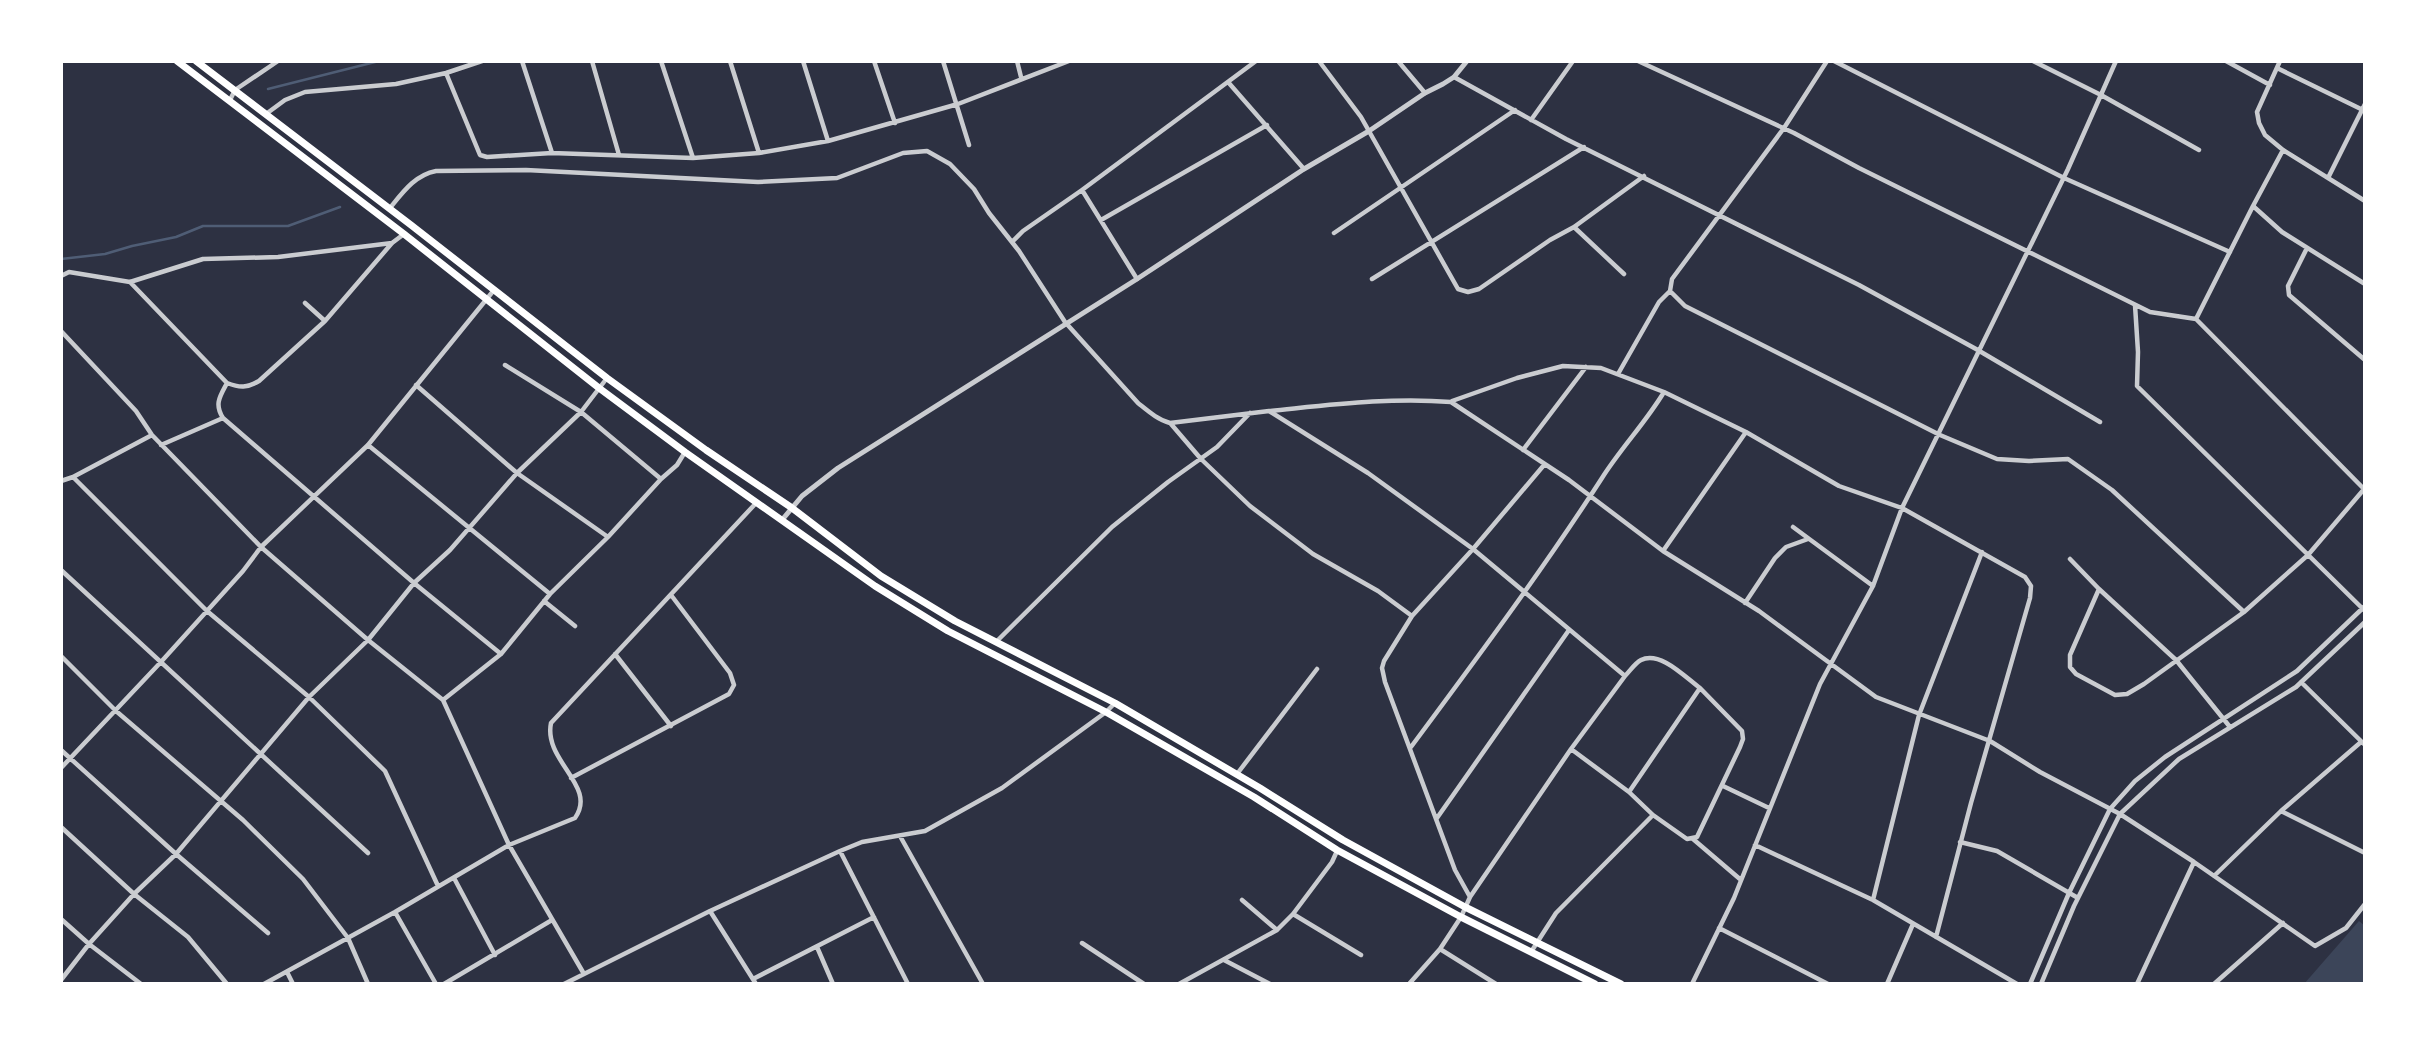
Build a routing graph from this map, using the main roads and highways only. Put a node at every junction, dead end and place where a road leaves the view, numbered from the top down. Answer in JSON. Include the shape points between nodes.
{"nodes":[{"id":1,"x":177,"y":61,"type":"edge"},
{"id":2,"x":195,"y":61,"type":"edge"},
{"id":3,"x":881,"y":576,"type":"junction"},
{"id":4,"x":875,"y":586,"type":"junction"},
{"id":5,"x":1595,"y":984,"type":"edge"},
{"id":6,"x":1621,"y":984,"type":"edge"}],
"edges":[{"from":1,"to":4,"type":"main road","via":[[599,388]]},
{"from":2,"to":3,"type":"main road","via":[[607,378]]},
{"from":3,"to":4,"type":"main road"},
{"from":3,"to":6,"type":"main road","via":[[955,621],[1115,703],[1343,841]]},
{"from":4,"to":5,"type":"main road","via":[[948,631],[1106,712],[1337,850]]}]}
